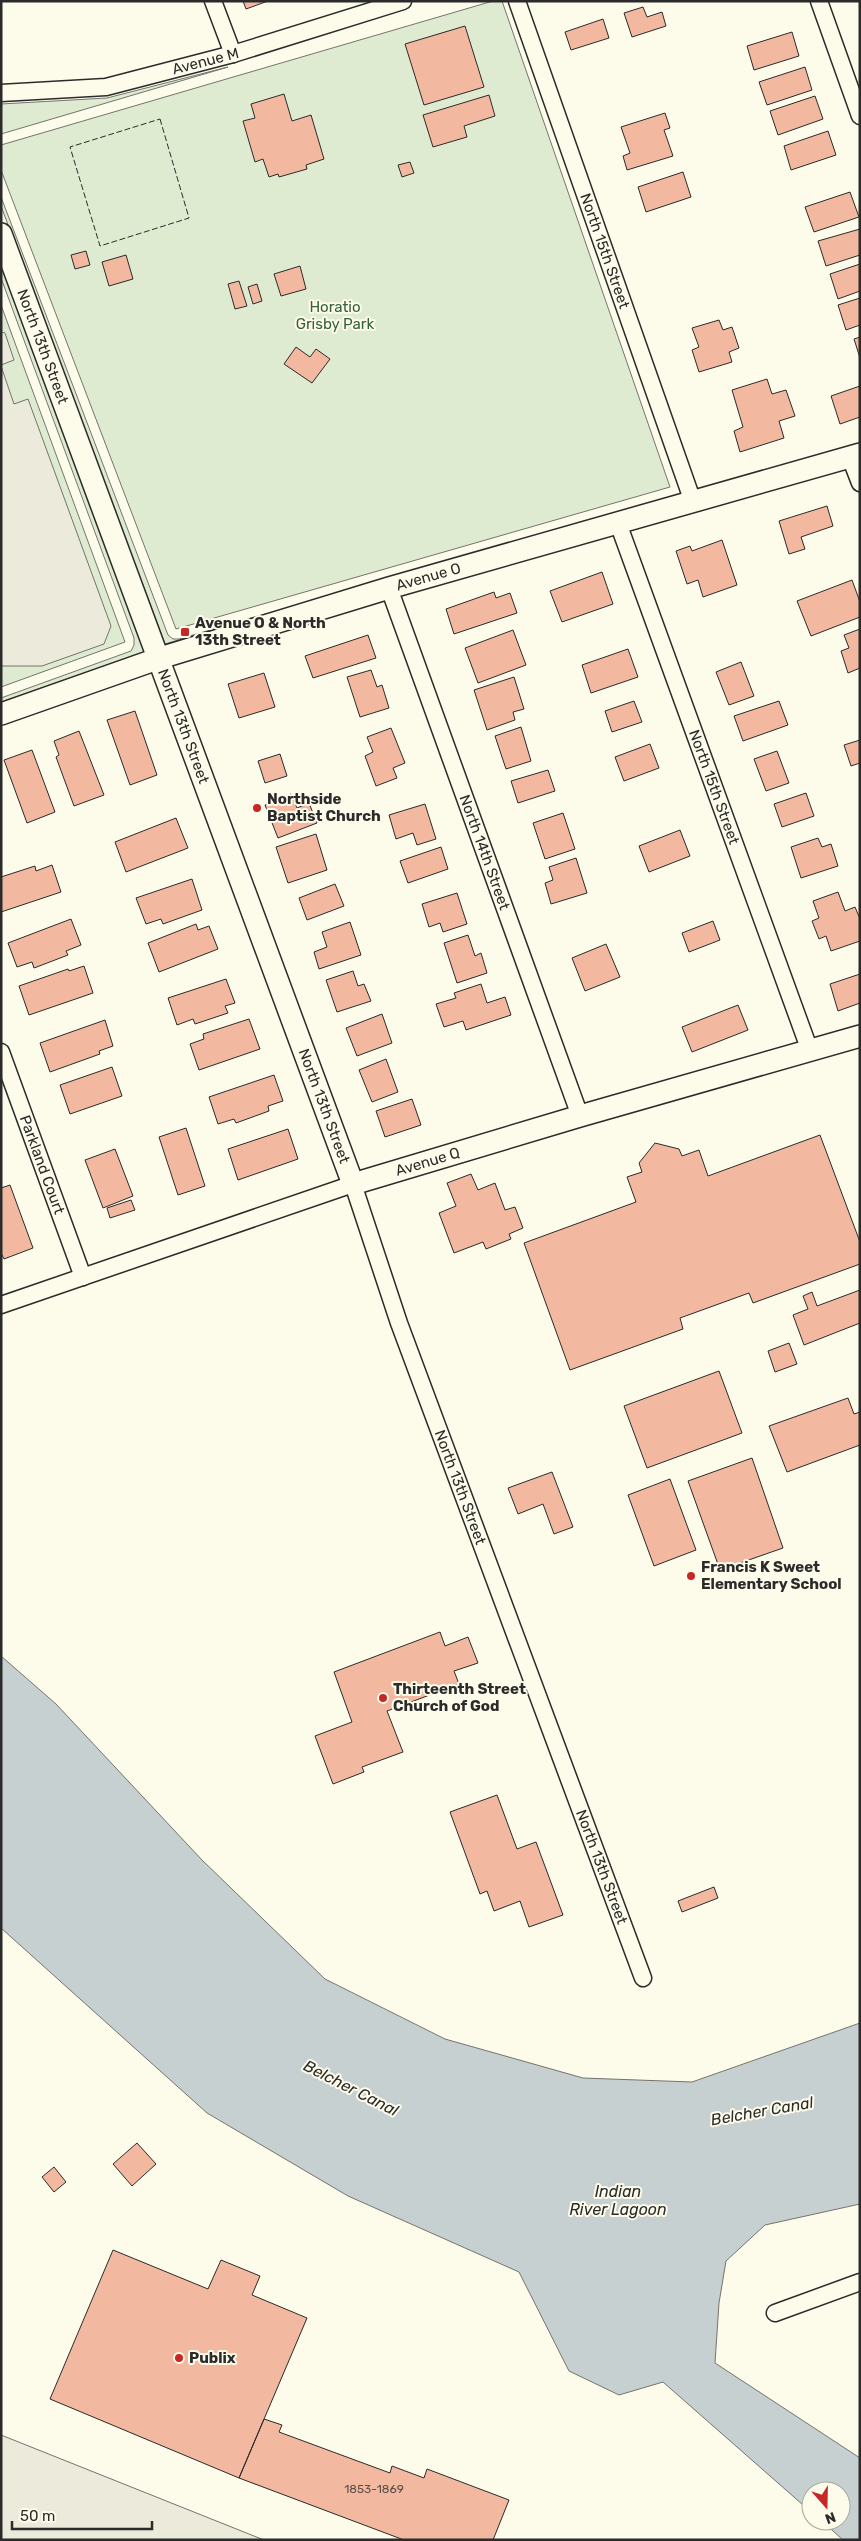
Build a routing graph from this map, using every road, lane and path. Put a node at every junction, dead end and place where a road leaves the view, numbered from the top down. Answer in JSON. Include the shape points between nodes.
{"nodes":[{"id":1,"x":213,"y":1,"type":"edge"},
{"id":2,"x":404,"y":1,"type":"edge"},
{"id":3,"x":517,"y":1,"type":"edge"},
{"id":4,"x":819,"y":1,"type":"edge"},
{"id":5,"x":233,"y":54,"type":"junction"},
{"id":6,"x":1,"y":93,"type":"edge"},
{"id":7,"x":860,"y":116,"type":"edge"},
{"id":8,"x":1,"y":234,"type":"edge"},
{"id":9,"x":855,"y":456,"type":"edge"},
{"id":10,"x":860,"y":482,"type":"edge"},
{"id":11,"x":694,"y":502,"type":"junction"},
{"id":12,"x":618,"y":523,"type":"junction"},
{"id":13,"x":389,"y":588,"type":"junction"},
{"id":14,"x":160,"y":658,"type":"junction"},
{"id":15,"x":1,"y":714,"type":"edge"},
{"id":16,"x":860,"y":1036,"type":"edge"},
{"id":17,"x":810,"y":1051,"type":"junction"},
{"id":18,"x":1,"y":1052,"type":"edge"},
{"id":19,"x":580,"y":1116,"type":"junction"},
{"id":20,"x":353,"y":1184,"type":"junction"},
{"id":21,"x":83,"y":1277,"type":"junction"},
{"id":22,"x":1,"y":1305,"type":"edge"},
{"id":23,"x":643,"y":1978,"type":"dead end"},
{"id":24,"x":860,"y":2282,"type":"edge"},
{"id":25,"x":775,"y":2313,"type":"dead end"}],
"edges":[{"from":1,"to":5,"type":"street"},
{"from":2,"to":5,"type":"street","name":"Avenue M"},
{"from":3,"to":11,"type":"street","name":"North 15th Street"},
{"from":4,"to":7,"type":"street"},
{"from":5,"to":6,"type":"street","name":"Avenue M","via":[[106,87]]},
{"from":8,"to":14,"type":"street","name":"North 13th Street"},
{"from":9,"to":10,"type":"street"},
{"from":9,"to":11,"type":"street","name":"Avenue O"},
{"from":11,"to":12,"type":"street","name":"Avenue O"},
{"from":12,"to":13,"type":"street","name":"Avenue O"},
{"from":12,"to":17,"type":"street","name":"North 15th Street"},
{"from":13,"to":14,"type":"street","name":"Avenue O"},
{"from":13,"to":19,"type":"street","name":"North 14th Street"},
{"from":14,"to":15,"type":"street","name":"Avenue O"},
{"from":14,"to":20,"type":"street","name":"North 13th Street"},
{"from":16,"to":17,"type":"street","name":"Avenue Q"},
{"from":17,"to":19,"type":"street","name":"Avenue Q"},
{"from":18,"to":21,"type":"street","name":"Parkland Court"},
{"from":19,"to":20,"type":"street","name":"Avenue Q"},
{"from":20,"to":21,"type":"street","name":"Avenue Q"},
{"from":20,"to":23,"type":"street","name":"North 13th Street","via":[[398,1323]]},
{"from":21,"to":22,"type":"street","name":"Avenue Q"},
{"from":24,"to":25,"type":"street"}]}
